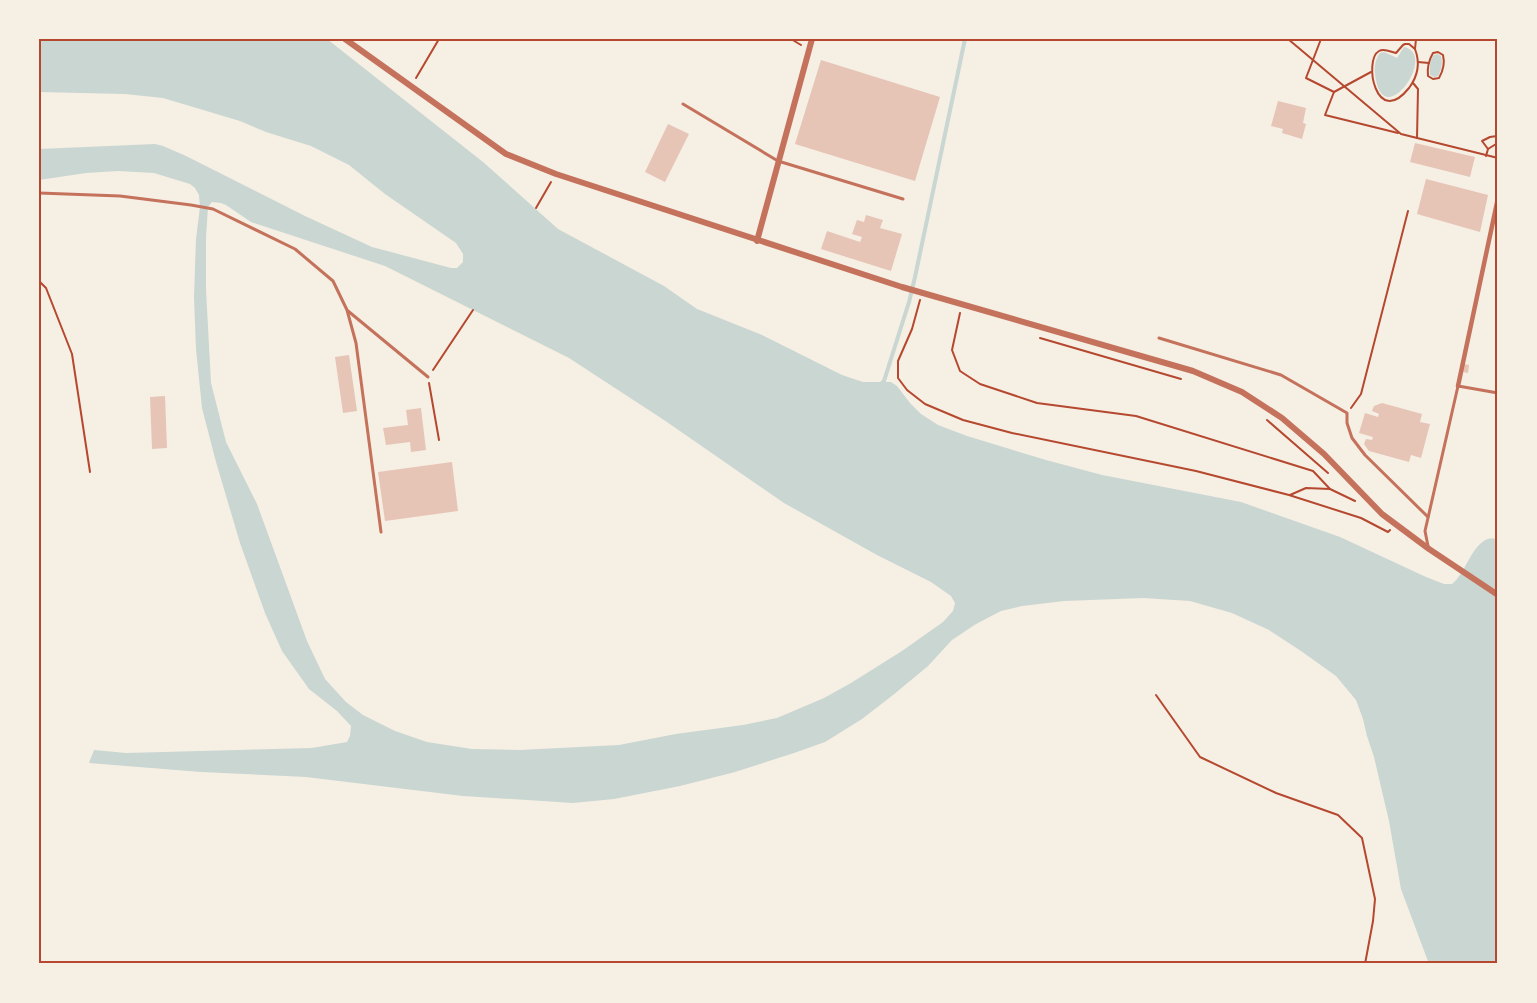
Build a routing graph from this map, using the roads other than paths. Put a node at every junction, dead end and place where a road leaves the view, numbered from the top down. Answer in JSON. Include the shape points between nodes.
{"nodes":[{"id":1,"x":345,"y":39,"type":"edge"},
{"id":2,"x":812,"y":39,"type":"edge"},
{"id":3,"x":683,"y":104,"type":"dead end"},
{"id":4,"x":778,"y":162,"type":"junction"},
{"id":5,"x":39,"y":193,"type":"edge"},
{"id":6,"x":1498,"y":198,"type":"edge"},
{"id":7,"x":903,"y":199,"type":"dead end"},
{"id":8,"x":757,"y":241,"type":"junction"},
{"id":9,"x":347,"y":310,"type":"junction"},
{"id":10,"x":1159,"y":338,"type":"dead end"},
{"id":11,"x":428,"y":377,"type":"road end"},
{"id":12,"x":1458,"y":386,"type":"junction"},
{"id":13,"x":1498,"y":393,"type":"edge"},
{"id":14,"x":1428,"y":517,"type":"junction"},
{"id":15,"x":381,"y":532,"type":"dead end"},
{"id":16,"x":1429,"y":549,"type":"junction"},
{"id":17,"x":1498,"y":595,"type":"edge"}],
"edges":[{"from":1,"to":8,"type":"street","via":[[507,154]]},
{"from":2,"to":4,"type":"street"},
{"from":3,"to":4,"type":"lane"},
{"from":4,"to":7,"type":"lane"},
{"from":4,"to":8,"type":"street"},
{"from":5,"to":9,"type":"lane","via":[[120,196],[213,209],[295,249],[333,281]]},
{"from":6,"to":12,"type":"street"},
{"from":8,"to":16,"type":"street","via":[[1193,371],[1242,392],[1282,418],[1324,454],[1382,514]]},
{"from":9,"to":11,"type":"lane"},
{"from":9,"to":15,"type":"lane","via":[[356,344]]},
{"from":10,"to":14,"type":"lane","via":[[1281,375],[1347,413],[1352,438],[1365,455]]},
{"from":12,"to":13,"type":"lane"},
{"from":12,"to":14,"type":"lane"},
{"from":14,"to":16,"type":"lane","via":[[1425,531]]},
{"from":16,"to":17,"type":"street"}]}
